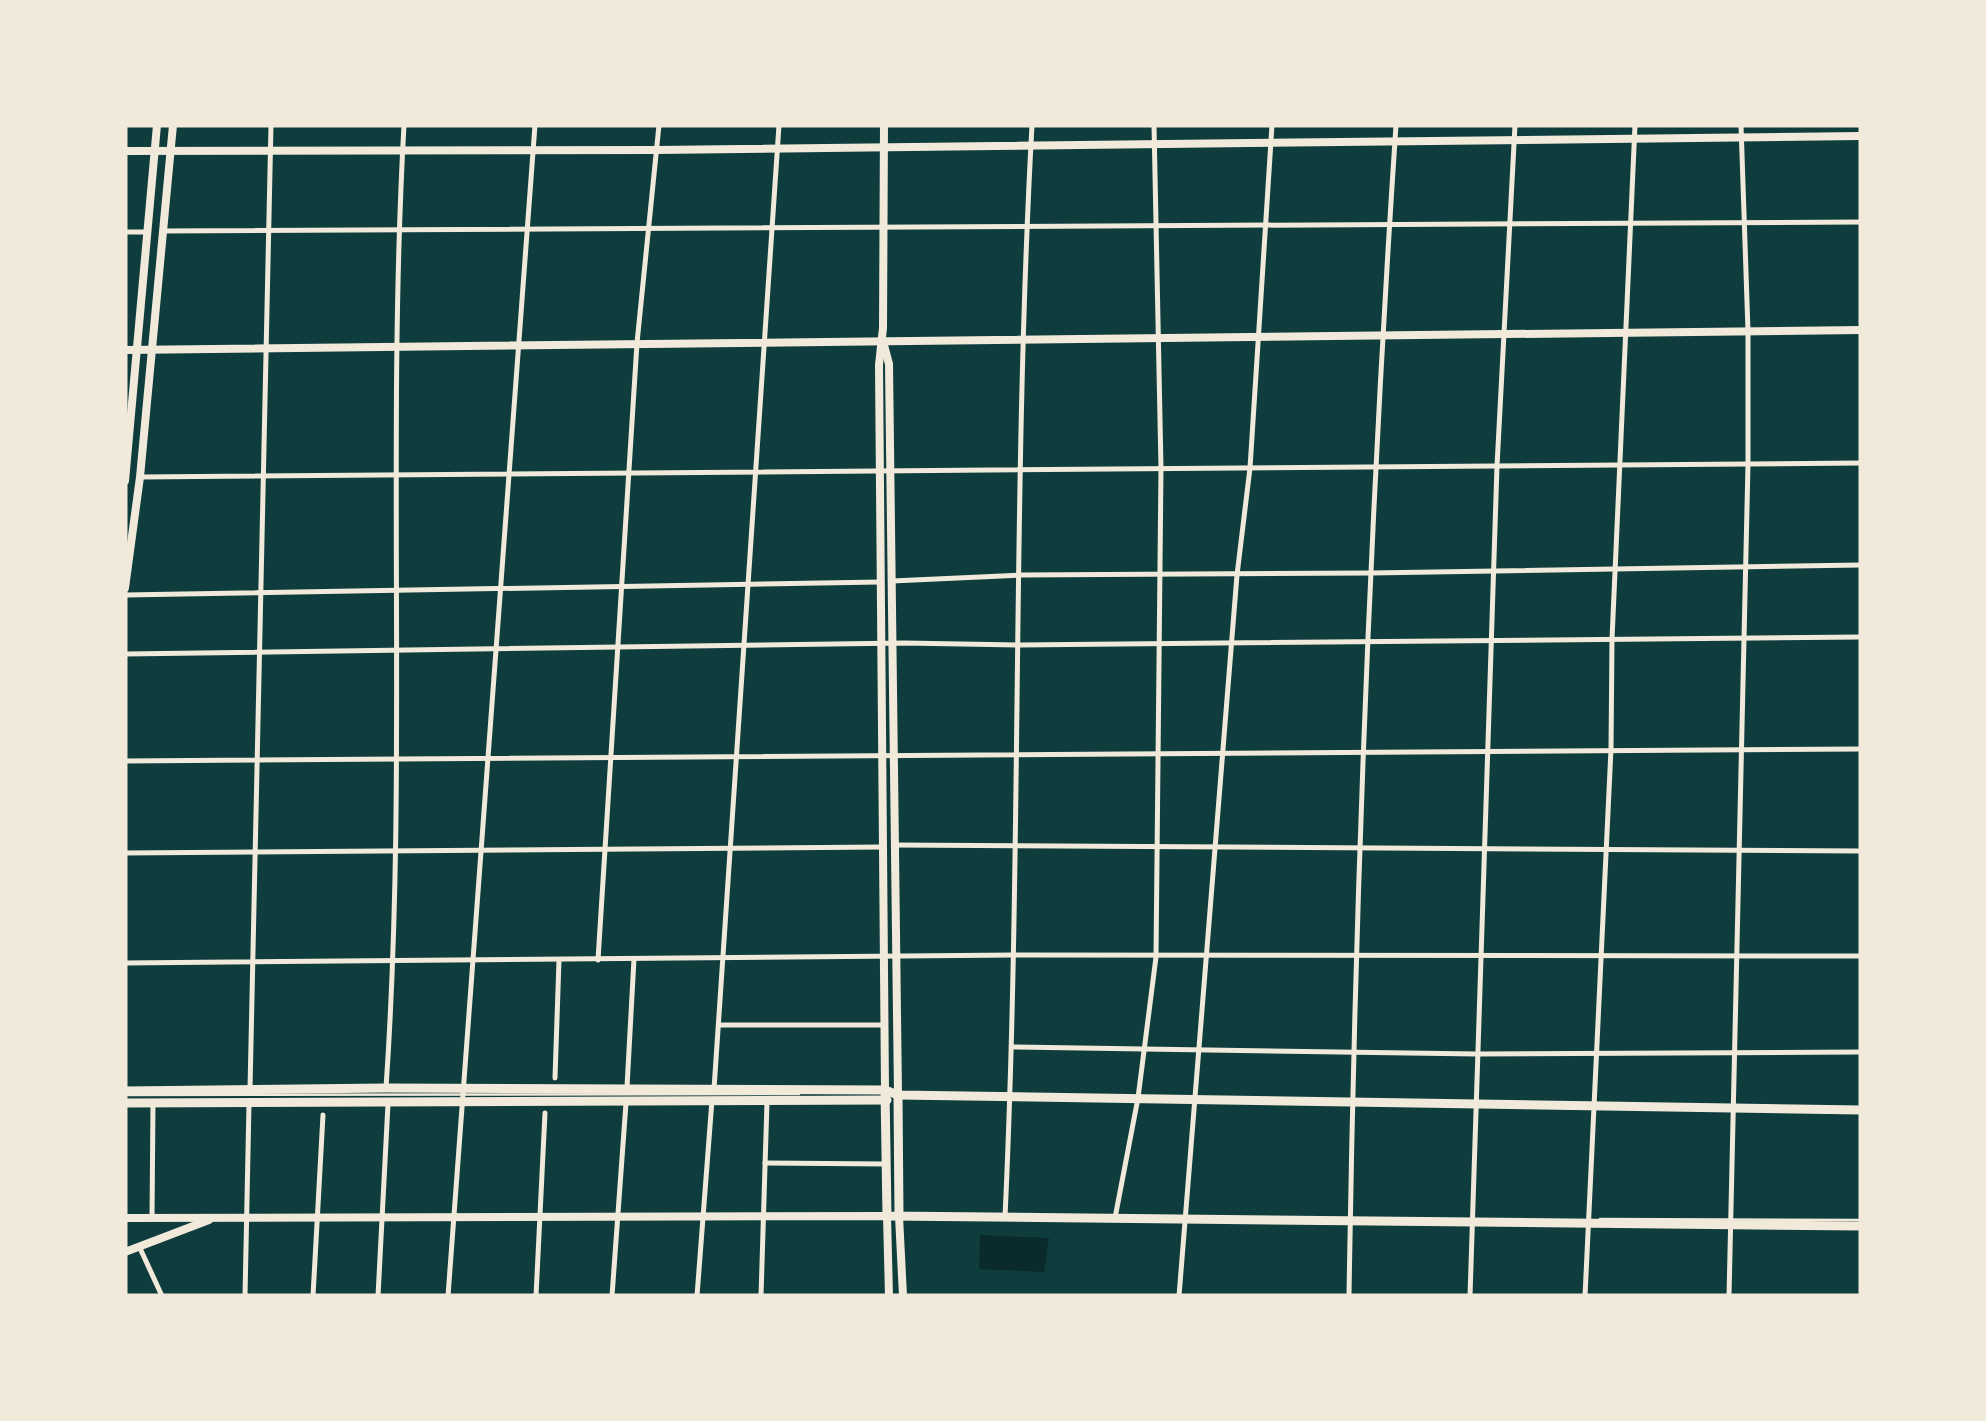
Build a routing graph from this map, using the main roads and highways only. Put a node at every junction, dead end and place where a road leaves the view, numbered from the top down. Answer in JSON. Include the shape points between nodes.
{"nodes":[{"id":1,"x":157,"y":125,"type":"edge"},
{"id":2,"x":173,"y":125,"type":"edge"},
{"id":3,"x":884,"y":125,"type":"edge"},
{"id":4,"x":1861,"y":136,"type":"edge"},
{"id":5,"x":884,"y":148,"type":"junction"},
{"id":6,"x":171,"y":150,"type":"junction"},
{"id":7,"x":125,"y":151,"type":"edge"},
{"id":8,"x":155,"y":151,"type":"junction"},
{"id":9,"x":1861,"y":330,"type":"edge"},
{"id":10,"x":883,"y":340,"type":"junction"},
{"id":11,"x":125,"y":350,"type":"edge"},
{"id":12,"x":138,"y":350,"type":"junction"},
{"id":13,"x":152,"y":350,"type":"junction"},
{"id":14,"x":125,"y":477,"type":"edge"},
{"id":15,"x":125,"y":591,"type":"edge"},
{"id":16,"x":885,"y":1095,"type":"junction"},
{"id":17,"x":898,"y":1095,"type":"junction"},
{"id":18,"x":463,"y":1097,"type":"junction"},
{"id":19,"x":713,"y":1097,"type":"junction"},
{"id":20,"x":125,"y":1098,"type":"edge"},
{"id":21,"x":1861,"y":1110,"type":"edge"},
{"id":22,"x":888,"y":1216,"type":"junction"},
{"id":23,"x":900,"y":1216,"type":"junction"},
{"id":24,"x":125,"y":1218,"type":"edge"},
{"id":25,"x":219,"y":1218,"type":"junction"},
{"id":26,"x":1861,"y":1223,"type":"edge"},
{"id":27,"x":125,"y":1252,"type":"edge"},
{"id":28,"x":889,"y":1296,"type":"edge"},
{"id":29,"x":903,"y":1296,"type":"edge"}],
"edges":[{"from":1,"to":8,"type":"main road"},
{"from":2,"to":6,"type":"main road"},
{"from":3,"to":5,"type":"main road"},
{"from":4,"to":5,"type":"main road"},
{"from":5,"to":6,"type":"main road"},
{"from":5,"to":10,"type":"main road"},
{"from":6,"to":8,"type":"main road"},
{"from":6,"to":13,"type":"main road"},
{"from":7,"to":8,"type":"main road"},
{"from":8,"to":12,"type":"main road"},
{"from":9,"to":10,"type":"main road"},
{"from":10,"to":13,"type":"main road"},
{"from":10,"to":16,"type":"main road","via":[[878,364]]},
{"from":10,"to":17,"type":"main road","via":[[889,364]]},
{"from":11,"to":12,"type":"main road"},
{"from":12,"to":13,"type":"main road"},
{"from":12,"to":14,"type":"main road"},
{"from":13,"to":15,"type":"main road"},
{"from":16,"to":17,"type":"main road"},
{"from":16,"to":19,"type":"main road"},
{"from":16,"to":19,"type":"main road","via":[[767,1102]]},
{"from":16,"to":22,"type":"main road"},
{"from":17,"to":21,"type":"main road"},
{"from":17,"to":23,"type":"main road"},
{"from":18,"to":19,"type":"main road","via":[[626,1103]]},
{"from":18,"to":19,"type":"main road","via":[[627,1090]]},
{"from":18,"to":20,"type":"main road","via":[[250,1104]]},
{"from":18,"to":20,"type":"main road","via":[[386,1088]]},
{"from":22,"to":23,"type":"main road"},
{"from":22,"to":25,"type":"main road"},
{"from":22,"to":28,"type":"main road"},
{"from":23,"to":26,"type":"main road"},
{"from":23,"to":29,"type":"main road"},
{"from":24,"to":25,"type":"main road"},
{"from":25,"to":27,"type":"main road"}]}
